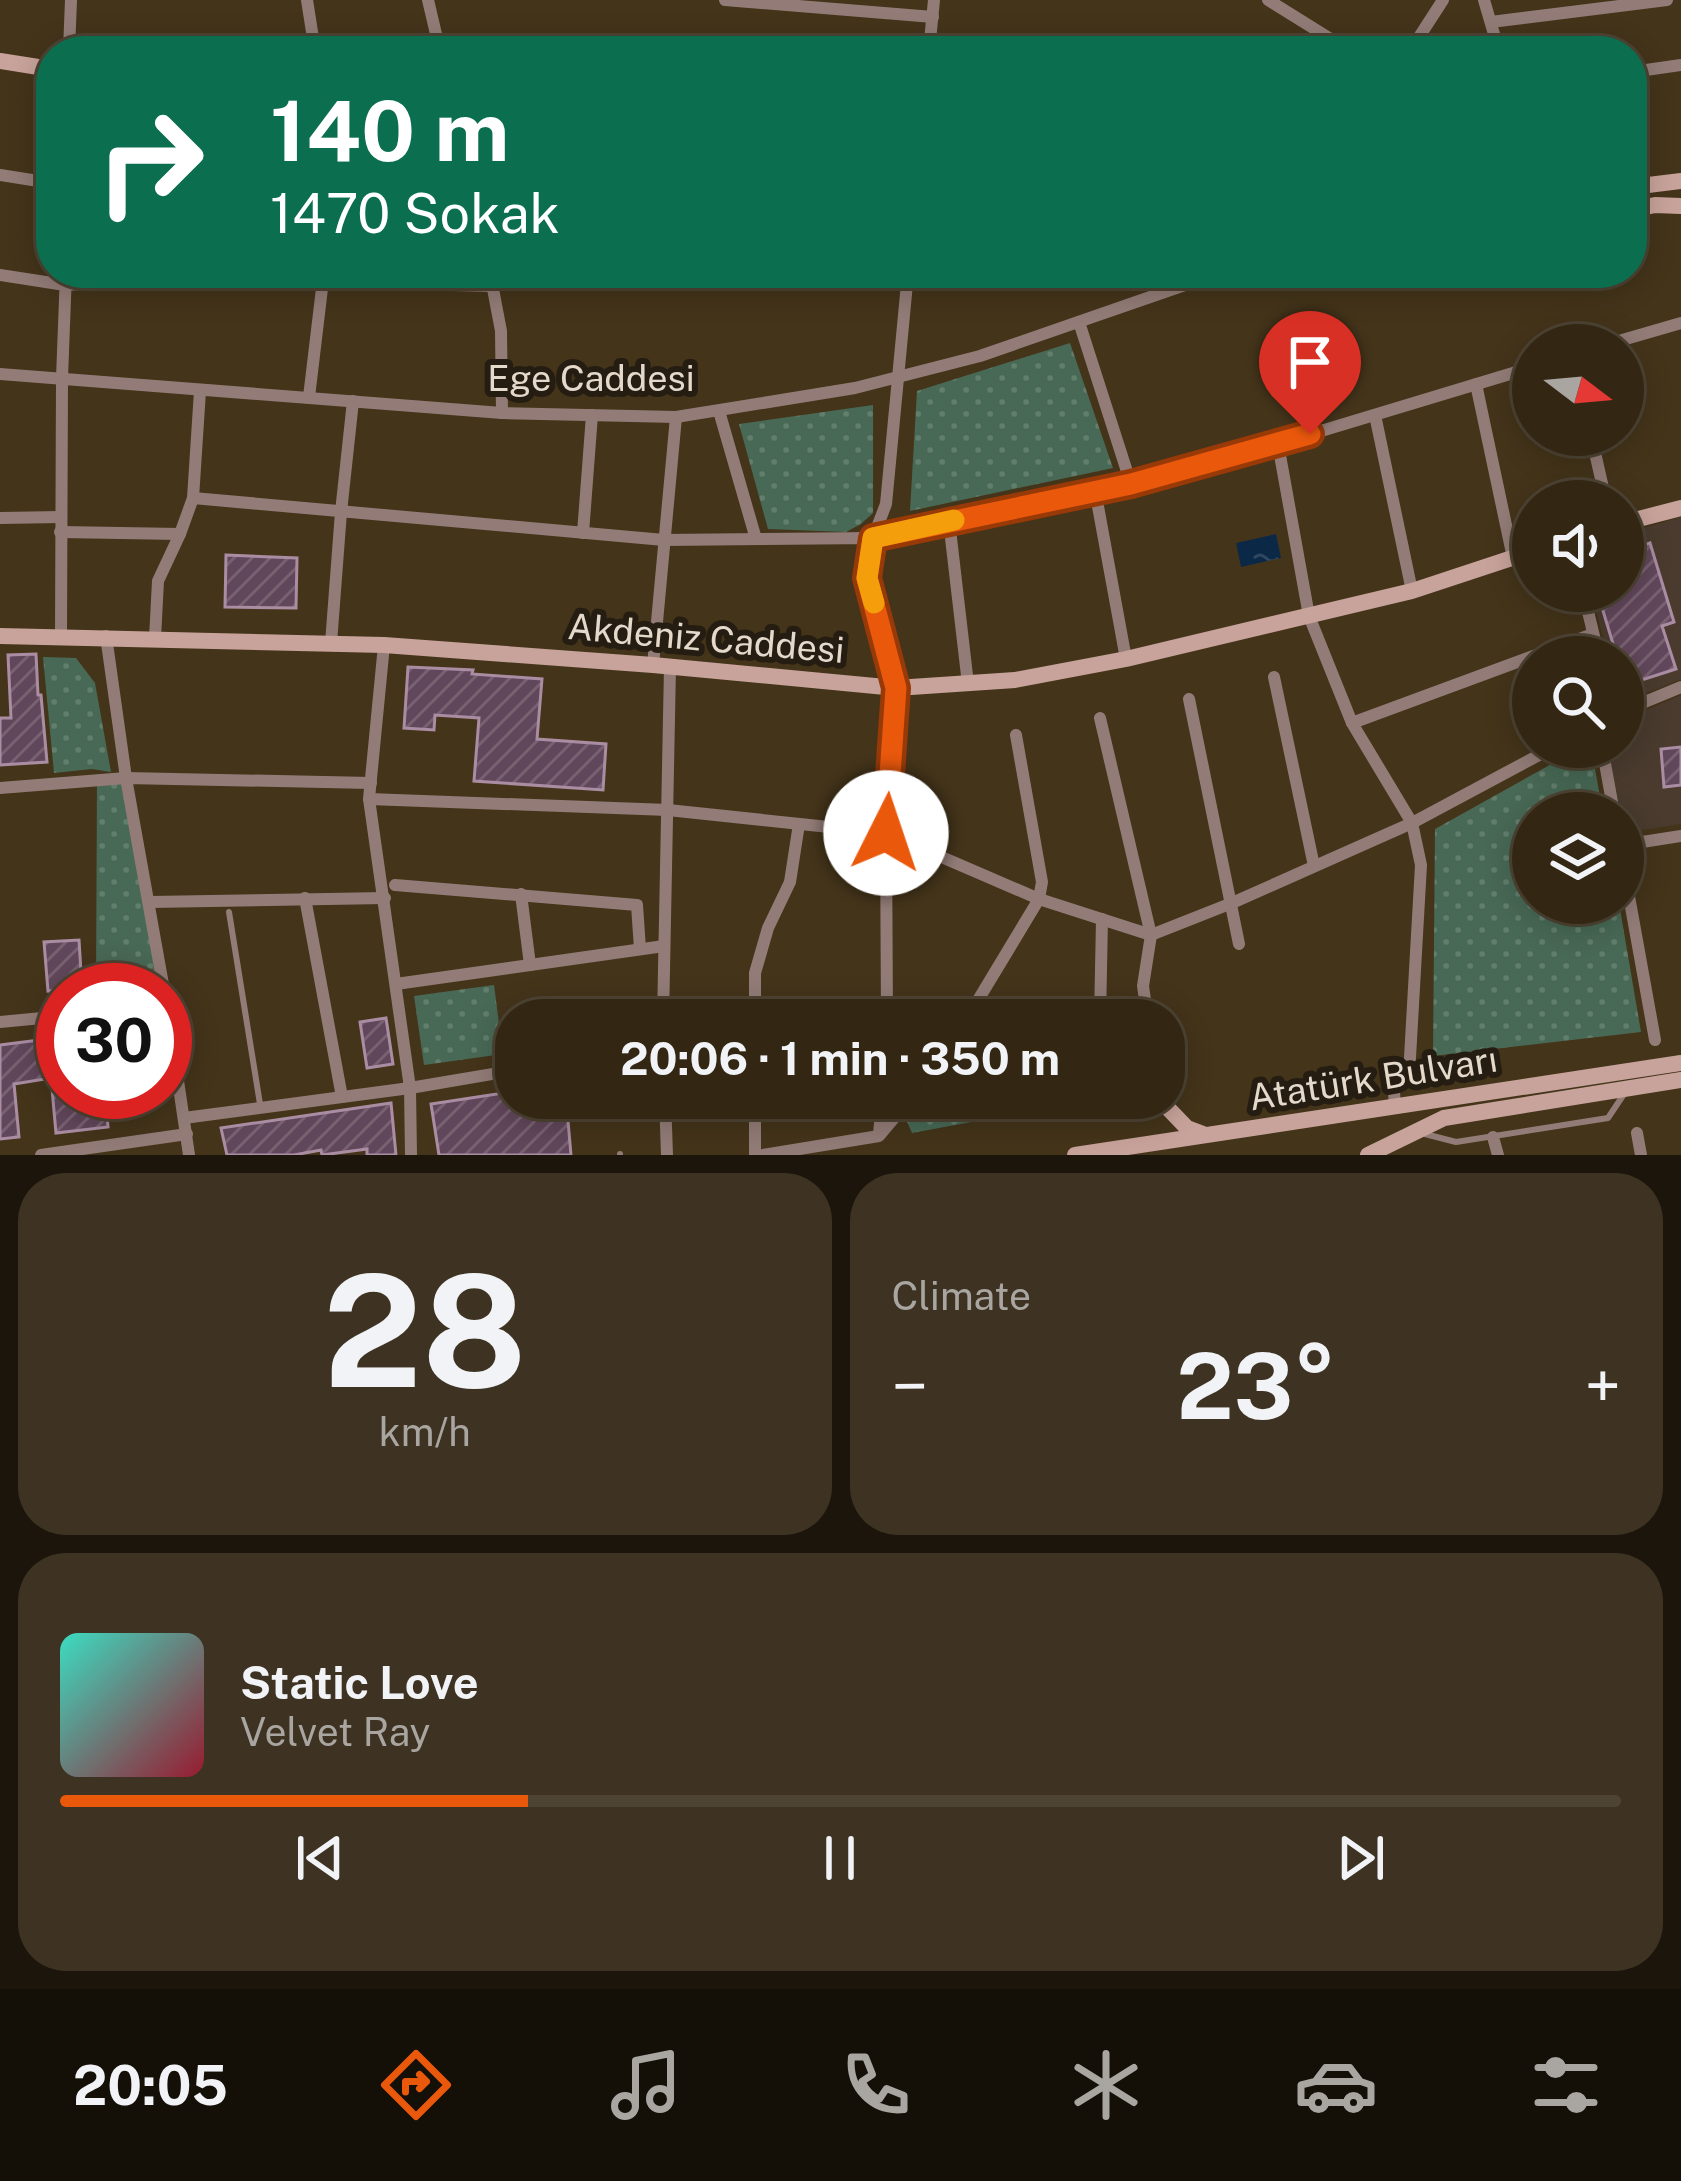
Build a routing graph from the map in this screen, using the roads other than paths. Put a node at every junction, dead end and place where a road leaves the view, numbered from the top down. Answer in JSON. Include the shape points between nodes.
{"nodes":[{"id":1,"x":70,"y":0,"type":"edge"},
{"id":2,"x":307,"y":0,"type":"edge"},
{"id":3,"x":428,"y":0,"type":"edge"},
{"id":4,"x":725,"y":0,"type":"edge"},
{"id":5,"x":934,"y":0,"type":"edge"},
{"id":6,"x":1268,"y":0,"type":"edge"},
{"id":7,"x":1443,"y":0,"type":"edge"},
{"id":8,"x":1484,"y":0,"type":"edge"},
{"id":9,"x":1667,"y":0,"type":"edge"},
{"id":10,"x":1651,"y":1,"type":"edge"},
{"id":11,"x":933,"y":17,"type":"junction"},
{"id":12,"x":1491,"y":22,"type":"junction"},
{"id":13,"x":69,"y":36,"type":"edge"},
{"id":14,"x":313,"y":36,"type":"edge"},
{"id":15,"x":436,"y":36,"type":"edge"},
{"id":16,"x":931,"y":36,"type":"edge"},
{"id":17,"x":1326,"y":36,"type":"edge"},
{"id":18,"x":1420,"y":36,"type":"edge"},
{"id":19,"x":1495,"y":36,"type":"edge"},
{"id":20,"x":0,"y":61,"type":"edge"},
{"id":21,"x":1681,"y":65,"type":"edge"},
{"id":22,"x":36,"y":67,"type":"edge"},
{"id":23,"x":1647,"y":70,"type":"edge"},
{"id":24,"x":0,"y":175,"type":"edge"},
{"id":25,"x":36,"y":181,"type":"edge"},
{"id":26,"x":1681,"y":181,"type":"edge"},
{"id":27,"x":1647,"y":186,"type":"edge"},
{"id":28,"x":1681,"y":206,"type":"edge"},
{"id":29,"x":1647,"y":207,"type":"edge"},
{"id":30,"x":0,"y":274,"type":"edge"},
{"id":31,"x":36,"y":277,"type":"edge"},
{"id":32,"x":66,"y":288,"type":"edge"},
{"id":33,"x":322,"y":288,"type":"edge"},
{"id":34,"x":493,"y":288,"type":"edge"},
{"id":35,"x":907,"y":288,"type":"edge"},
{"id":36,"x":1176,"y":288,"type":"edge"},
{"id":37,"x":1078,"y":322,"type":"junction"},
{"id":38,"x":1681,"y":323,"type":"edge"},
{"id":39,"x":1644,"y":334,"type":"edge"},
{"id":40,"x":1512,"y":373,"type":"edge"},
{"id":41,"x":0,"y":374,"type":"edge"},
{"id":42,"x":898,"y":377,"type":"junction"},
{"id":43,"x":62,"y":379,"type":"junction"},
{"id":44,"x":1476,"y":384,"type":"junction"},
{"id":45,"x":200,"y":391,"type":"junction"},
{"id":46,"x":309,"y":397,"type":"junction"},
{"id":47,"x":353,"y":401,"type":"junction"},
{"id":48,"x":719,"y":411,"type":"junction"},
{"id":49,"x":502,"y":412,"type":"junction"},
{"id":50,"x":592,"y":415,"type":"junction"},
{"id":51,"x":1375,"y":415,"type":"junction"},
{"id":52,"x":676,"y":417,"type":"junction"},
{"id":53,"x":1278,"y":444,"type":"junction"},
{"id":54,"x":1131,"y":484,"type":"junction"},
{"id":55,"x":1095,"y":490,"type":"junction"},
{"id":56,"x":193,"y":498,"type":"junction"},
{"id":57,"x":1681,"y":508,"type":"edge"},
{"id":58,"x":341,"y":512,"type":"junction"},
{"id":59,"x":0,"y":518,"type":"edge"},
{"id":60,"x":1644,"y":518,"type":"edge"},
{"id":61,"x":950,"y":521,"type":"junction"},
{"id":62,"x":61,"y":524,"type":"junction"},
{"id":63,"x":584,"y":533,"type":"junction"},
{"id":64,"x":180,"y":535,"type":"junction"},
{"id":65,"x":873,"y":538,"type":"junction"},
{"id":66,"x":756,"y":539,"type":"junction"},
{"id":67,"x":664,"y":540,"type":"junction"},
{"id":68,"x":1512,"y":552,"type":"edge"},
{"id":69,"x":1512,"y":557,"type":"edge"},
{"id":70,"x":1412,"y":591,"type":"junction"},
{"id":71,"x":1588,"y":612,"type":"edge"},
{"id":72,"x":1309,"y":616,"type":"junction"},
{"id":73,"x":1594,"y":634,"type":"joint"},
{"id":74,"x":0,"y":636,"type":"edge"},
{"id":75,"x":61,"y":636,"type":"junction"},
{"id":76,"x":106,"y":636,"type":"junction"},
{"id":77,"x":155,"y":638,"type":"junction"},
{"id":78,"x":332,"y":643,"type":"junction"},
{"id":79,"x":384,"y":645,"type":"junction"},
{"id":80,"x":1126,"y":659,"type":"junction"},
{"id":81,"x":661,"y":666,"type":"junction"},
{"id":82,"x":1274,"y":677,"type":"dead end"},
{"id":83,"x":968,"y":684,"type":"junction"},
{"id":84,"x":1681,"y":687,"type":"edge"},
{"id":85,"x":896,"y":688,"type":"junction"},
{"id":86,"x":1189,"y":699,"type":"dead end"},
{"id":87,"x":1644,"y":702,"type":"edge"},
{"id":88,"x":1100,"y":718,"type":"dead end"},
{"id":89,"x":1352,"y":723,"type":"junction"},
{"id":90,"x":1016,"y":735,"type":"dead end"},
{"id":91,"x":1514,"y":768,"type":"edge"},
{"id":92,"x":126,"y":778,"type":"junction"},
{"id":93,"x":371,"y":783,"type":"junction"},
{"id":94,"x":0,"y":788,"type":"edge"},
{"id":95,"x":369,"y":799,"type":"junction"},
{"id":96,"x":668,"y":810,"type":"junction"},
{"id":97,"x":1412,"y":823,"type":"junction"},
{"id":98,"x":799,"y":824,"type":"junction"},
{"id":99,"x":886,"y":833,"type":"junction"},
{"id":100,"x":1681,"y":836,"type":"edge"},
{"id":101,"x":1644,"y":842,"type":"edge"},
{"id":102,"x":1314,"y":866,"type":"junction"},
{"id":103,"x":395,"y":885,"type":"dead end"},
{"id":104,"x":521,"y":893,"type":"junction"},
{"id":105,"x":305,"y":898,"type":"junction"},
{"id":106,"x":385,"y":898,"type":"junction"},
{"id":107,"x":1039,"y":898,"type":"junction"},
{"id":108,"x":150,"y":902,"type":"junction"},
{"id":109,"x":1232,"y":903,"type":"junction"},
{"id":110,"x":229,"y":912,"type":"dead end"},
{"id":111,"x":1102,"y":919,"type":"junction"},
{"id":112,"x":1634,"y":924,"type":"edge"},
{"id":113,"x":1150,"y":934,"type":"junction"},
{"id":114,"x":1239,"y":944,"type":"dead end"},
{"id":115,"x":664,"y":946,"type":"junction"},
{"id":116,"x":640,"y":949,"type":"junction"},
{"id":117,"x":159,"y":963,"type":"edge"},
{"id":118,"x":530,"y":965,"type":"junction"},
{"id":119,"x":396,"y":984,"type":"junction"},
{"id":120,"x":663,"y":999,"type":"edge"},
{"id":121,"x":755,"y":999,"type":"edge"},
{"id":122,"x":887,"y":999,"type":"edge"},
{"id":123,"x":979,"y":999,"type":"edge"},
{"id":124,"x":1100,"y":999,"type":"edge"},
{"id":125,"x":1145,"y":999,"type":"edge"},
{"id":126,"x":36,"y":1019,"type":"edge"},
{"id":127,"x":0,"y":1022,"type":"edge"},
{"id":128,"x":1655,"y":1040,"type":"dead end"},
{"id":129,"x":1681,"y":1063,"type":"edge"},
{"id":130,"x":495,"y":1074,"type":"edge"},
{"id":131,"x":1681,"y":1080,"type":"edge"},
{"id":132,"x":410,"y":1088,"type":"junction"},
{"id":133,"x":1628,"y":1088,"type":"junction"},
{"id":134,"x":342,"y":1097,"type":"junction"},
{"id":135,"x":1395,"y":1106,"type":"junction"},
{"id":136,"x":260,"y":1108,"type":"junction"},
{"id":137,"x":192,"y":1117,"type":"edge"},
{"id":138,"x":184,"y":1119,"type":"edge"},
{"id":139,"x":665,"y":1119,"type":"edge"},
{"id":140,"x":756,"y":1119,"type":"edge"},
{"id":141,"x":880,"y":1119,"type":"edge"},
{"id":142,"x":893,"y":1119,"type":"edge"},
{"id":143,"x":1177,"y":1119,"type":"edge"},
{"id":144,"x":1416,"y":1132,"type":"junction"},
{"id":145,"x":1637,"y":1133,"type":"dead end"},
{"id":146,"x":187,"y":1134,"type":"junction"},
{"id":147,"x":879,"y":1136,"type":"junction"},
{"id":148,"x":1209,"y":1136,"type":"junction"},
{"id":149,"x":1493,"y":1137,"type":"junction"},
{"id":150,"x":1172,"y":1148,"type":"edge"},
{"id":151,"x":41,"y":1155,"type":"edge"},
{"id":152,"x":189,"y":1155,"type":"edge"},
{"id":153,"x":412,"y":1155,"type":"edge"},
{"id":154,"x":668,"y":1155,"type":"edge"},
{"id":155,"x":759,"y":1155,"type":"edge"},
{"id":156,"x":1076,"y":1155,"type":"edge"},
{"id":157,"x":1368,"y":1155,"type":"edge"},
{"id":158,"x":1498,"y":1155,"type":"edge"},
{"id":159,"x":1641,"y":1155,"type":"edge"}],
"edges":[{"from":1,"to":13,"type":"street"},
{"from":2,"to":14,"type":"street"},
{"from":3,"to":15,"type":"street"},
{"from":4,"to":11,"type":"street"},
{"from":5,"to":11,"type":"street"},
{"from":6,"to":17,"type":"street"},
{"from":7,"to":18,"type":"street"},
{"from":8,"to":12,"type":"street"},
{"from":9,"to":10,"type":"street"},
{"from":10,"to":12,"type":"street"},
{"from":11,"to":16,"type":"street"},
{"from":12,"to":19,"type":"street"},
{"from":20,"to":22,"type":"street"},
{"from":21,"to":23,"type":"street"},
{"from":24,"to":25,"type":"street"},
{"from":26,"to":27,"type":"street"},
{"from":28,"to":29,"type":"street"},
{"from":30,"to":31,"type":"street"},
{"from":32,"to":43,"type":"street"},
{"from":33,"to":46,"type":"street"},
{"from":34,"to":49,"type":"street"},
{"from":35,"to":42,"type":"street"},
{"from":36,"to":37,"type":"street","name":"Ege Caddesi"},
{"from":37,"to":42,"type":"street","name":"Ege Caddesi"},
{"from":37,"to":54,"type":"street"},
{"from":38,"to":39,"type":"street"},
{"from":40,"to":44,"type":"street"},
{"from":41,"to":43,"type":"street","name":"Ege Caddesi"},
{"from":42,"to":48,"type":"street","name":"Ege Caddesi"},
{"from":42,"to":65,"type":"street","via":[[886,504]]},
{"from":43,"to":45,"type":"street","name":"Ege Caddesi"},
{"from":43,"to":62,"type":"street"},
{"from":44,"to":51,"type":"street"},
{"from":44,"to":68,"type":"street"},
{"from":45,"to":46,"type":"street","name":"Ege Caddesi"},
{"from":45,"to":56,"type":"street"},
{"from":46,"to":47,"type":"street","name":"Ege Caddesi"},
{"from":47,"to":49,"type":"street","name":"Ege Caddesi"},
{"from":47,"to":58,"type":"street"},
{"from":48,"to":52,"type":"street","name":"Ege Caddesi"},
{"from":48,"to":66,"type":"street"},
{"from":49,"to":50,"type":"street","name":"Ege Caddesi"},
{"from":50,"to":52,"type":"street","name":"Ege Caddesi"},
{"from":50,"to":63,"type":"street"},
{"from":51,"to":53,"type":"street"},
{"from":51,"to":70,"type":"street"},
{"from":52,"to":67,"type":"street"},
{"from":53,"to":54,"type":"street"},
{"from":53,"to":72,"type":"street"},
{"from":54,"to":55,"type":"street"},
{"from":55,"to":61,"type":"street"},
{"from":55,"to":80,"type":"street"},
{"from":56,"to":58,"type":"street"},
{"from":56,"to":64,"type":"street"},
{"from":57,"to":60,"type":"street"},
{"from":58,"to":63,"type":"street"},
{"from":58,"to":78,"type":"street"},
{"from":59,"to":62,"type":"street"},
{"from":61,"to":65,"type":"street"},
{"from":61,"to":83,"type":"street"},
{"from":62,"to":64,"type":"street"},
{"from":62,"to":75,"type":"street"},
{"from":63,"to":67,"type":"street"},
{"from":64,"to":77,"type":"street","via":[[158,580]]},
{"from":65,"to":66,"type":"street"},
{"from":65,"to":85,"type":"street","via":[[867,578]]},
{"from":66,"to":67,"type":"street"},
{"from":67,"to":81,"type":"street"},
{"from":69,"to":70,"type":"street","name":"Akdeniz Caddesi"},
{"from":70,"to":72,"type":"street","name":"Akdeniz Caddesi"},
{"from":71,"to":73,"type":"street"},
{"from":72,"to":80,"type":"street","name":"Akdeniz Caddesi"},
{"from":72,"to":89,"type":"street"},
{"from":73,"to":89,"type":"street"},
{"from":74,"to":75,"type":"street","name":"Akdeniz Caddesi"},
{"from":75,"to":76,"type":"street","name":"Akdeniz Caddesi"},
{"from":76,"to":77,"type":"street","name":"Akdeniz Caddesi"},
{"from":76,"to":92,"type":"street"},
{"from":77,"to":78,"type":"street","name":"Akdeniz Caddesi"},
{"from":78,"to":79,"type":"street","name":"Akdeniz Caddesi"},
{"from":79,"to":81,"type":"street","name":"Akdeniz Caddesi"},
{"from":79,"to":93,"type":"street"},
{"from":80,"to":83,"type":"street","name":"Akdeniz Caddesi"},
{"from":81,"to":85,"type":"street","name":"Akdeniz Caddesi"},
{"from":81,"to":96,"type":"street"},
{"from":82,"to":102,"type":"street"},
{"from":83,"to":85,"type":"street","name":"Akdeniz Caddesi"},
{"from":84,"to":87,"type":"street"},
{"from":85,"to":99,"type":"street"},
{"from":86,"to":109,"type":"street"},
{"from":88,"to":113,"type":"street"},
{"from":89,"to":97,"type":"street"},
{"from":90,"to":107,"type":"street"},
{"from":91,"to":97,"type":"street"},
{"from":92,"to":93,"type":"street"},
{"from":92,"to":94,"type":"street"},
{"from":92,"to":108,"type":"street"},
{"from":93,"to":95,"type":"street"},
{"from":95,"to":96,"type":"street"},
{"from":95,"to":106,"type":"street"},
{"from":96,"to":98,"type":"street"},
{"from":96,"to":115,"type":"street"},
{"from":97,"to":102,"type":"street"},
{"from":97,"to":135,"type":"street","via":[[1421,865],[1409,1075],[1393,1078]]},
{"from":98,"to":99,"type":"street"},
{"from":98,"to":121,"type":"street","via":[[790,882],[755,973]]},
{"from":99,"to":107,"type":"street"},
{"from":99,"to":122,"type":"street"},
{"from":100,"to":101,"type":"street"},
{"from":102,"to":109,"type":"street"},
{"from":103,"to":104,"type":"street"},
{"from":104,"to":116,"type":"street","via":[[637,905]]},
{"from":104,"to":118,"type":"street"},
{"from":105,"to":106,"type":"street"},
{"from":105,"to":108,"type":"street"},
{"from":105,"to":134,"type":"street"},
{"from":106,"to":119,"type":"street"},
{"from":107,"to":111,"type":"street"},
{"from":107,"to":123,"type":"street"},
{"from":108,"to":117,"type":"street"},
{"from":109,"to":113,"type":"street"},
{"from":109,"to":114,"type":"street"},
{"from":110,"to":136,"type":"lane"},
{"from":111,"to":113,"type":"street"},
{"from":111,"to":124,"type":"street"},
{"from":112,"to":128,"type":"street"},
{"from":113,"to":125,"type":"street"},
{"from":115,"to":116,"type":"street"},
{"from":115,"to":120,"type":"street"},
{"from":116,"to":118,"type":"street"},
{"from":118,"to":119,"type":"street"},
{"from":119,"to":132,"type":"street"},
{"from":126,"to":127,"type":"street"},
{"from":129,"to":135,"type":"street","name":"Atatürk Bulvarı"},
{"from":130,"to":132,"type":"street"},
{"from":131,"to":133,"type":"street","name":"Atatürk Bulvarı"},
{"from":132,"to":134,"type":"street"},
{"from":132,"to":153,"type":"street"},
{"from":133,"to":144,"type":"street","name":"Atatürk Bulvarı","via":[[1444,1118]]},
{"from":133,"to":149,"type":"lane","via":[[1608,1118]]},
{"from":134,"to":136,"type":"street"},
{"from":135,"to":148,"type":"street","name":"Atatürk Bulvarı"},
{"from":136,"to":137,"type":"street"},
{"from":138,"to":146,"type":"street"},
{"from":139,"to":154,"type":"street"},
{"from":140,"to":155,"type":"street"},
{"from":141,"to":147,"type":"street"},
{"from":142,"to":147,"type":"street"},
{"from":143,"to":148,"type":"street"},
{"from":144,"to":149,"type":"lane","via":[[1456,1142]]},
{"from":144,"to":157,"type":"street","name":"Atatürk Bulvarı"},
{"from":145,"to":159,"type":"street"},
{"from":146,"to":151,"type":"street"},
{"from":146,"to":152,"type":"street"},
{"from":147,"to":155,"type":"street"},
{"from":148,"to":150,"type":"street","name":"Atatürk Bulvarı"},
{"from":149,"to":158,"type":"street"},
{"from":150,"to":156,"type":"street","name":"Atatürk Bulvarı"}]}
